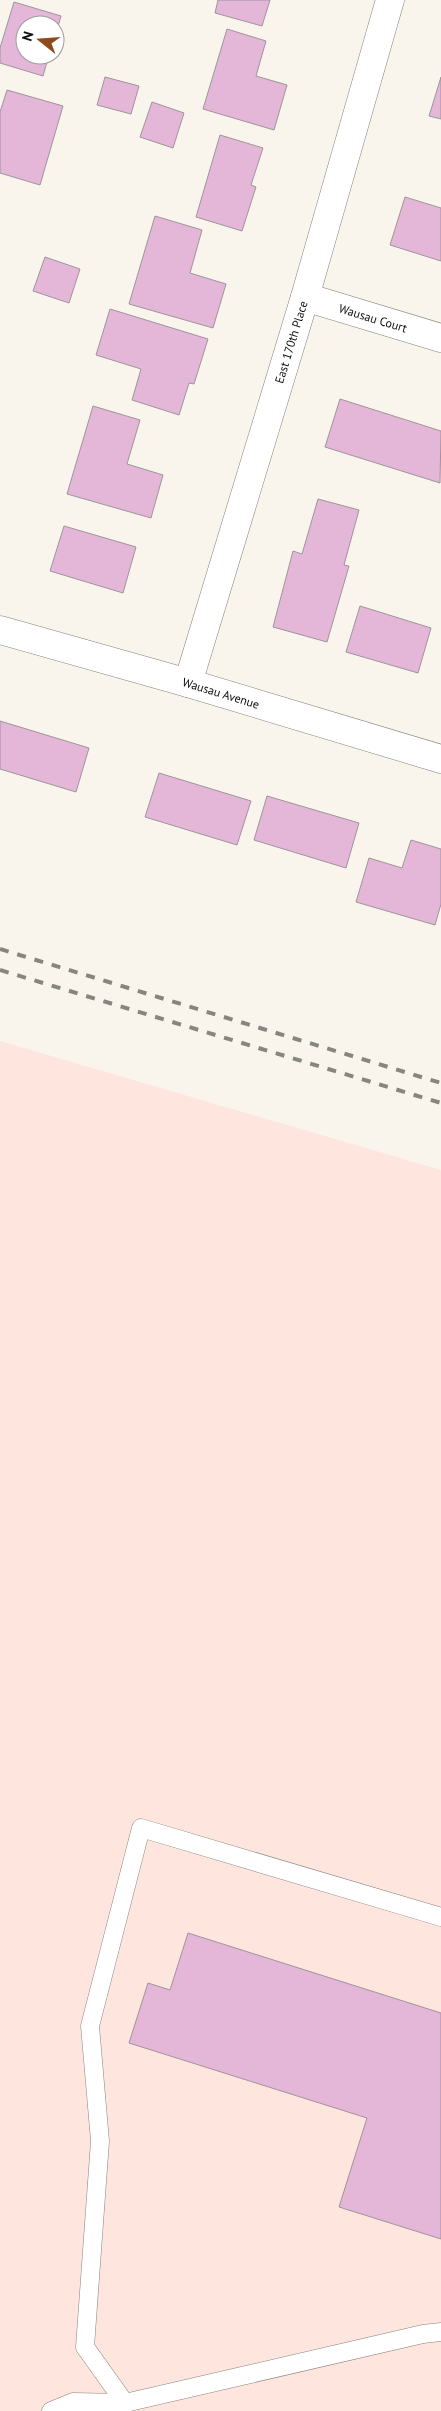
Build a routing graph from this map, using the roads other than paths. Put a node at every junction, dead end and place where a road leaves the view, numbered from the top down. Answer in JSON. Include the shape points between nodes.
{"nodes":[{"id":1,"x":390,"y":0,"type":"edge"},
{"id":2,"x":305,"y":297,"type":"junction"},
{"id":3,"x":441,"y":338,"type":"edge"},
{"id":4,"x":0,"y":630,"type":"edge"},
{"id":5,"x":188,"y":683,"type":"junction"},
{"id":6,"x":441,"y":759,"type":"edge"},
{"id":7,"x":441,"y":1917,"type":"edge"},
{"id":8,"x":441,"y":2332,"type":"edge"},
{"id":9,"x":123,"y":2407,"type":"edge"},
{"id":10,"x":51,"y":2411,"type":"edge"}],
"edges":[{"from":1,"to":2,"type":"street","name":"East 170th Place"},
{"from":2,"to":3,"type":"street","name":"Wausau Court"},
{"from":2,"to":5,"type":"street","name":"East 170th Place"},
{"from":4,"to":5,"type":"street","name":"Wausau Avenue"},
{"from":5,"to":6,"type":"street","name":"Wausau Avenue"},
{"from":7,"to":9,"type":"lane","via":[[141,1828],[90,2026],[100,2141],[85,2347]]},
{"from":8,"to":9,"type":"lane"},
{"from":9,"to":10,"type":"lane","via":[[73,2402]]}]}
